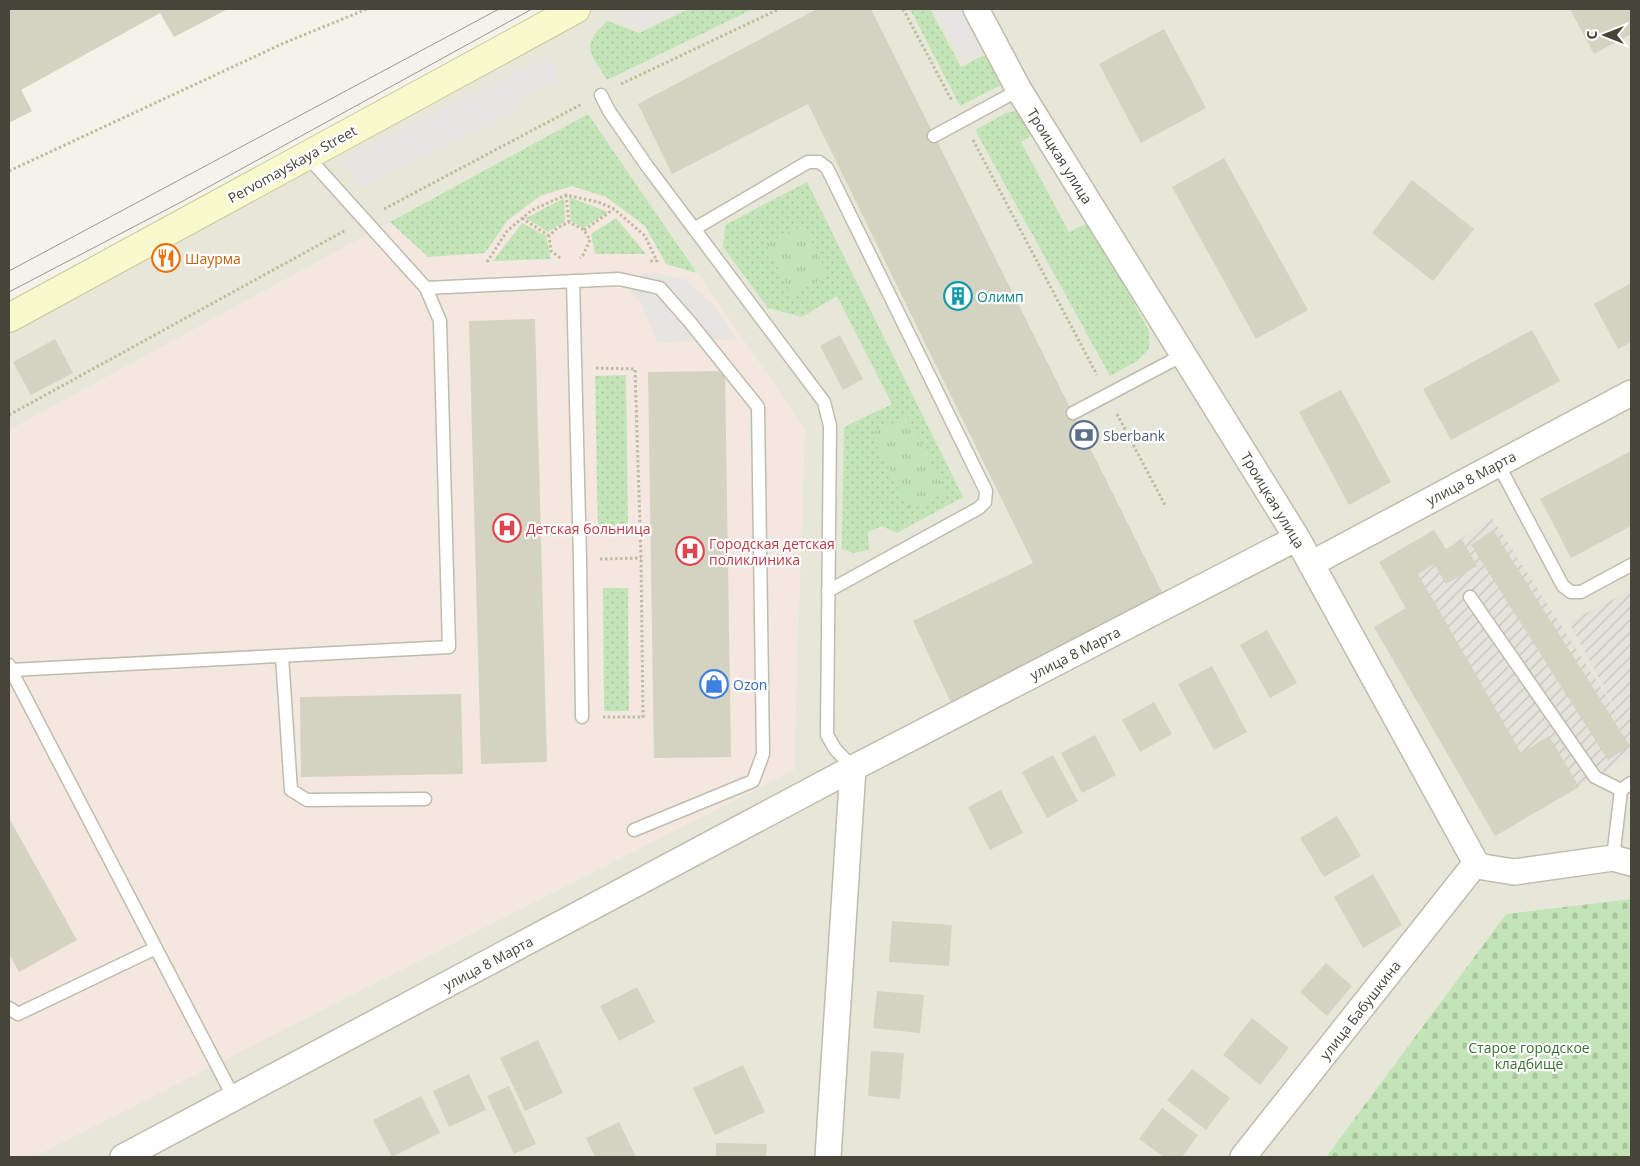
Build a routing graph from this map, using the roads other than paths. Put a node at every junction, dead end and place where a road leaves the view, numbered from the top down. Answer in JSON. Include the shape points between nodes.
{"nodes":[{"id":1,"x":576,"y":9,"type":"edge"},
{"id":2,"x":976,"y":9,"type":"edge"},
{"id":3,"x":1019,"y":90,"type":"junction"},
{"id":4,"x":601,"y":95,"type":"road end"},
{"id":5,"x":934,"y":136,"type":"dead end"},
{"id":6,"x":307,"y":156,"type":"junction"},
{"id":7,"x":694,"y":229,"type":"junction"},
{"id":8,"x":573,"y":281,"type":"junction"},
{"id":9,"x":426,"y":288,"type":"junction"},
{"id":10,"x":9,"y":318,"type":"edge"},
{"id":11,"x":1183,"y":355,"type":"junction"},
{"id":12,"x":1631,"y":393,"type":"edge"},
{"id":13,"x":1073,"y":413,"type":"dead end"},
{"id":14,"x":1498,"y":464,"type":"junction"},
{"id":15,"x":1297,"y":538,"type":"junction"},
{"id":16,"x":1311,"y":564,"type":"junction"},
{"id":17,"x":1631,"y":565,"type":"edge"},
{"id":18,"x":828,"y":591,"type":"junction"},
{"id":19,"x":1470,"y":597,"type":"dead end"},
{"id":20,"x":282,"y":656,"type":"junction"},
{"id":21,"x":10,"y":667,"type":"edge"},
{"id":22,"x":582,"y":717,"type":"road end"},
{"id":23,"x":854,"y":768,"type":"junction"},
{"id":24,"x":1626,"y":787,"type":"edge"},
{"id":25,"x":425,"y":799,"type":"dead end"},
{"id":26,"x":634,"y":830,"type":"dead end"},
{"id":27,"x":1622,"y":861,"type":"edge"},
{"id":28,"x":1476,"y":863,"type":"junction"},
{"id":29,"x":156,"y":948,"type":"junction"},
{"id":30,"x":9,"y":1008,"type":"edge"},
{"id":31,"x":234,"y":1098,"type":"junction"},
{"id":32,"x":123,"y":1157,"type":"edge"},
{"id":33,"x":828,"y":1157,"type":"edge"},
{"id":34,"x":1243,"y":1157,"type":"edge"}],
"edges":[{"from":1,"to":6,"type":"main road","name":"Pervomayskaya Street"},
{"from":2,"to":3,"type":"street","name":"Троицкая улица"},
{"from":3,"to":5,"type":"lane"},
{"from":3,"to":11,"type":"street","name":"Троицкая улица"},
{"from":4,"to":7,"type":"lane","via":[[647,166]]},
{"from":6,"to":9,"type":"lane"},
{"from":6,"to":10,"type":"main road","name":"Pervomayskaya Street"},
{"from":7,"to":18,"type":"lane","via":[[824,402],[830,426]]},
{"from":7,"to":18,"type":"lane","via":[[808,162],[819,162],[827,168],[840,181],[978,462],[986,491],[985,502],[979,508]]},
{"from":8,"to":9,"type":"lane"},
{"from":8,"to":22,"type":"lane"},
{"from":8,"to":26,"type":"lane","via":[[619,279],[660,288],[758,407],[763,754],[753,781]]},
{"from":9,"to":20,"type":"lane","via":[[440,321],[449,647]]},
{"from":11,"to":13,"type":"lane"},
{"from":11,"to":15,"type":"street","name":"Троицкая улица"},
{"from":12,"to":14,"type":"street","name":"улица 8 Марта"},
{"from":14,"to":16,"type":"street","name":"улица 8 Марта"},
{"from":14,"to":17,"type":"lane","via":[[1563,586],[1571,592],[1581,592]]},
{"from":15,"to":16,"type":"street","name":"Троицкая улица"},
{"from":15,"to":23,"type":"street","name":"улица 8 Марта"},
{"from":16,"to":28,"type":"street","name":"Троицкая улица"},
{"from":18,"to":23,"type":"lane","via":[[827,736]]},
{"from":19,"to":24,"type":"lane","via":[[1595,778]]},
{"from":20,"to":21,"type":"lane"},
{"from":20,"to":25,"type":"lane","via":[[291,790],[307,800]]},
{"from":21,"to":29,"type":"lane"},
{"from":23,"to":31,"type":"street","name":"улица 8 Марта"},
{"from":23,"to":33,"type":"street"},
{"from":24,"to":27,"type":"lane"},
{"from":27,"to":28,"type":"street","via":[[1514,872]]},
{"from":28,"to":34,"type":"street","name":"улица Бабушкина"},
{"from":29,"to":30,"type":"lane","via":[[18,1014]]},
{"from":29,"to":31,"type":"lane"},
{"from":31,"to":32,"type":"street","name":"улица 8 Марта"}]}
